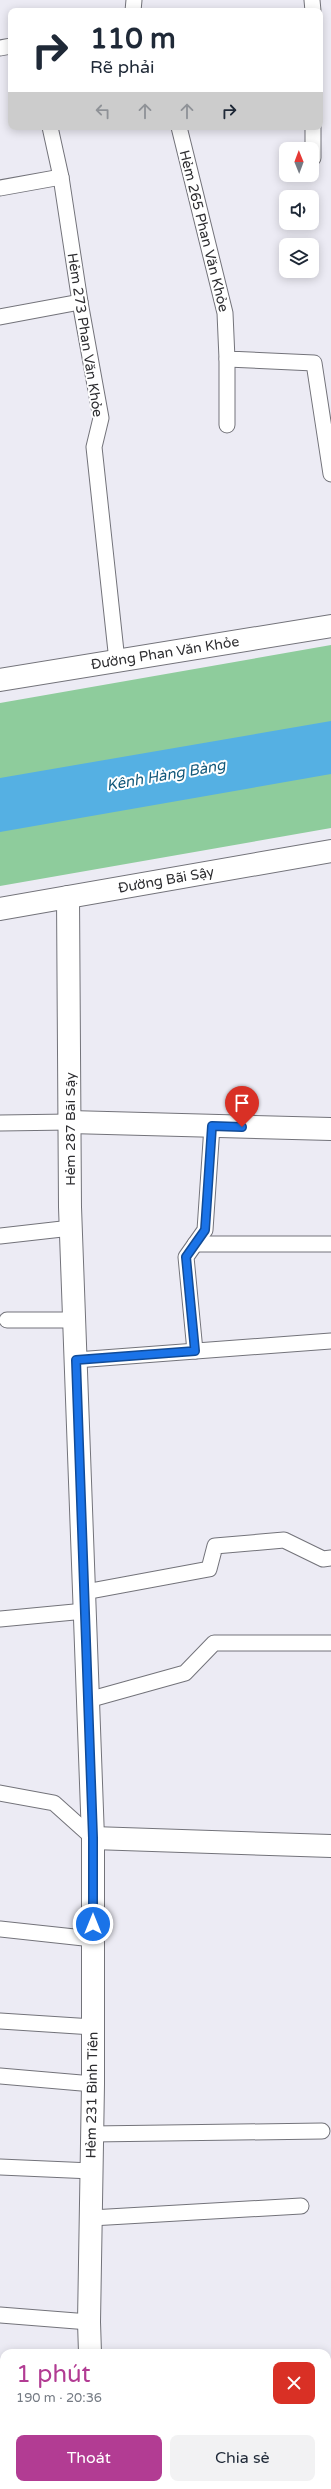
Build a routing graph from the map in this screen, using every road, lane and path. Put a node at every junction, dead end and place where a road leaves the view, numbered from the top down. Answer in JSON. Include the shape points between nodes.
{"nodes":[{"id":1,"x":51,"y":130,"type":"edge"},
{"id":2,"x":180,"y":130,"type":"edge"},
{"id":3,"x":313,"y":130,"type":"edge"},
{"id":4,"x":313,"y":142,"type":"edge"},
{"id":5,"x":61,"y":177,"type":"junction"},
{"id":6,"x":0,"y":188,"type":"edge"},
{"id":7,"x":80,"y":302,"type":"junction"},
{"id":8,"x":0,"y":317,"type":"edge"},
{"id":9,"x":227,"y":359,"type":"junction"},
{"id":10,"x":226,"y":424,"type":"dead end"},
{"id":11,"x":331,"y":474,"type":"edge"},
{"id":12,"x":331,"y":626,"type":"edge"},
{"id":13,"x":117,"y":661,"type":"junction"},
{"id":14,"x":0,"y":680,"type":"edge"},
{"id":15,"x":331,"y":851,"type":"edge"},
{"id":16,"x":68,"y":897,"type":"junction"},
{"id":17,"x":0,"y":909,"type":"edge"},
{"id":18,"x":70,"y":1122,"type":"junction"},
{"id":19,"x":0,"y":1123,"type":"edge"},
{"id":20,"x":212,"y":1126,"type":"junction"},
{"id":21,"x":331,"y":1129,"type":"edge"},
{"id":22,"x":71,"y":1228,"type":"junction"},
{"id":23,"x":0,"y":1236,"type":"edge"},
{"id":24,"x":195,"y":1244,"type":"junction"},
{"id":25,"x":331,"y":1244,"type":"edge"},
{"id":26,"x":7,"y":1320,"type":"dead end"},
{"id":27,"x":74,"y":1320,"type":"junction"},
{"id":28,"x":331,"y":1341,"type":"edge"},
{"id":29,"x":195,"y":1351,"type":"junction"},
{"id":30,"x":76,"y":1360,"type":"junction"},
{"id":31,"x":331,"y":1558,"type":"edge"},
{"id":32,"x":85,"y":1602,"type":"junction"},
{"id":33,"x":0,"y":1618,"type":"edge"},
{"id":34,"x":331,"y":1643,"type":"edge"},
{"id":35,"x":88,"y":1700,"type":"junction"},
{"id":36,"x":0,"y":1793,"type":"edge"},
{"id":37,"x":93,"y":1838,"type":"junction"},
{"id":38,"x":331,"y":1846,"type":"edge"},
{"id":39,"x":0,"y":1929,"type":"edge"},
{"id":40,"x":93,"y":1939,"type":"junction"},
{"id":41,"x":0,"y":2020,"type":"edge"},
{"id":42,"x":93,"y":2027,"type":"junction"},
{"id":43,"x":0,"y":2076,"type":"edge"},
{"id":44,"x":93,"y":2084,"type":"junction"},
{"id":45,"x":322,"y":2131,"type":"dead end"},
{"id":46,"x":92,"y":2134,"type":"junction"},
{"id":47,"x":0,"y":2166,"type":"edge"},
{"id":48,"x":92,"y":2171,"type":"junction"},
{"id":49,"x":301,"y":2206,"type":"dead end"},
{"id":50,"x":91,"y":2218,"type":"junction"},
{"id":51,"x":0,"y":2315,"type":"edge"},
{"id":52,"x":88,"y":2322,"type":"junction"},
{"id":53,"x":90,"y":2349,"type":"edge"}],
"edges":[{"from":1,"to":5,"type":"lane","name":"Hẻm 273 Phan Văn Khỏe"},
{"from":2,"to":9,"type":"lane","name":"Hẻm 265 Phan Văn Khỏe","via":[[225,313]]},
{"from":3,"to":4,"type":"lane"},
{"from":5,"to":6,"type":"lane"},
{"from":5,"to":7,"type":"lane","name":"Hẻm 273 Phan Văn Khỏe"},
{"from":7,"to":8,"type":"lane"},
{"from":7,"to":13,"type":"lane","name":"Hẻm 273 Phan Văn Khỏe","via":[[101,418],[94,447]]},
{"from":9,"to":10,"type":"lane","name":"Hẻm 265 Phan Văn Khỏe"},
{"from":9,"to":11,"type":"lane","via":[[314,363]]},
{"from":12,"to":13,"type":"street","name":"Đường Phan Văn Khỏe"},
{"from":13,"to":14,"type":"street","name":"Đường Phan Văn Khỏe"},
{"from":15,"to":16,"type":"street","name":"Đường Bãi Sậy"},
{"from":16,"to":17,"type":"street","name":"Đường Bãi Sậy"},
{"from":16,"to":18,"type":"street","name":"Hẻm 287 Bãi Sậy"},
{"from":18,"to":19,"type":"lane"},
{"from":18,"to":20,"type":"street"},
{"from":18,"to":22,"type":"street","name":"Hẻm 287 Bãi Sậy"},
{"from":20,"to":21,"type":"street"},
{"from":20,"to":24,"type":"lane","via":[[205,1230]]},
{"from":22,"to":23,"type":"lane"},
{"from":22,"to":27,"type":"street","name":"Hẻm 287 Bãi Sậy"},
{"from":24,"to":25,"type":"lane"},
{"from":24,"to":29,"type":"lane","via":[[186,1257]]},
{"from":26,"to":27,"type":"lane"},
{"from":27,"to":30,"type":"street","name":"Hẻm 287 Bãi Sậy"},
{"from":28,"to":29,"type":"lane"},
{"from":29,"to":30,"type":"lane"},
{"from":30,"to":32,"type":"street","name":"Hẻm 231 Bình Tiên"},
{"from":31,"to":32,"type":"lane","via":[[323,1559],[284,1540],[215,1546],[210,1569]]},
{"from":32,"to":33,"type":"lane"},
{"from":32,"to":35,"type":"street","name":"Hẻm 231 Bình Tiên"},
{"from":34,"to":35,"type":"lane","via":[[214,1643],[186,1673]]},
{"from":35,"to":37,"type":"street","name":"Hẻm 231 Bình Tiên"},
{"from":36,"to":37,"type":"lane","via":[[54,1803]]},
{"from":37,"to":38,"type":"street"},
{"from":37,"to":40,"type":"street","name":"Hẻm 231 Bình Tiên"},
{"from":39,"to":40,"type":"lane"},
{"from":40,"to":42,"type":"street","name":"Hẻm 231 Bình Tiên"},
{"from":41,"to":42,"type":"lane"},
{"from":42,"to":44,"type":"street","name":"Hẻm 231 Bình Tiên"},
{"from":43,"to":44,"type":"lane"},
{"from":44,"to":46,"type":"street","name":"Hẻm 231 Bình Tiên"},
{"from":45,"to":46,"type":"lane"},
{"from":46,"to":48,"type":"street","name":"Hẻm 231 Bình Tiên"},
{"from":47,"to":48,"type":"lane"},
{"from":48,"to":50,"type":"street","name":"Hẻm 231 Bình Tiên"},
{"from":49,"to":50,"type":"lane"},
{"from":50,"to":52,"type":"street","name":"Hẻm 231 Bình Tiên"},
{"from":51,"to":52,"type":"lane"},
{"from":52,"to":53,"type":"street","name":"Hẻm 231 Bình Tiên"}]}
